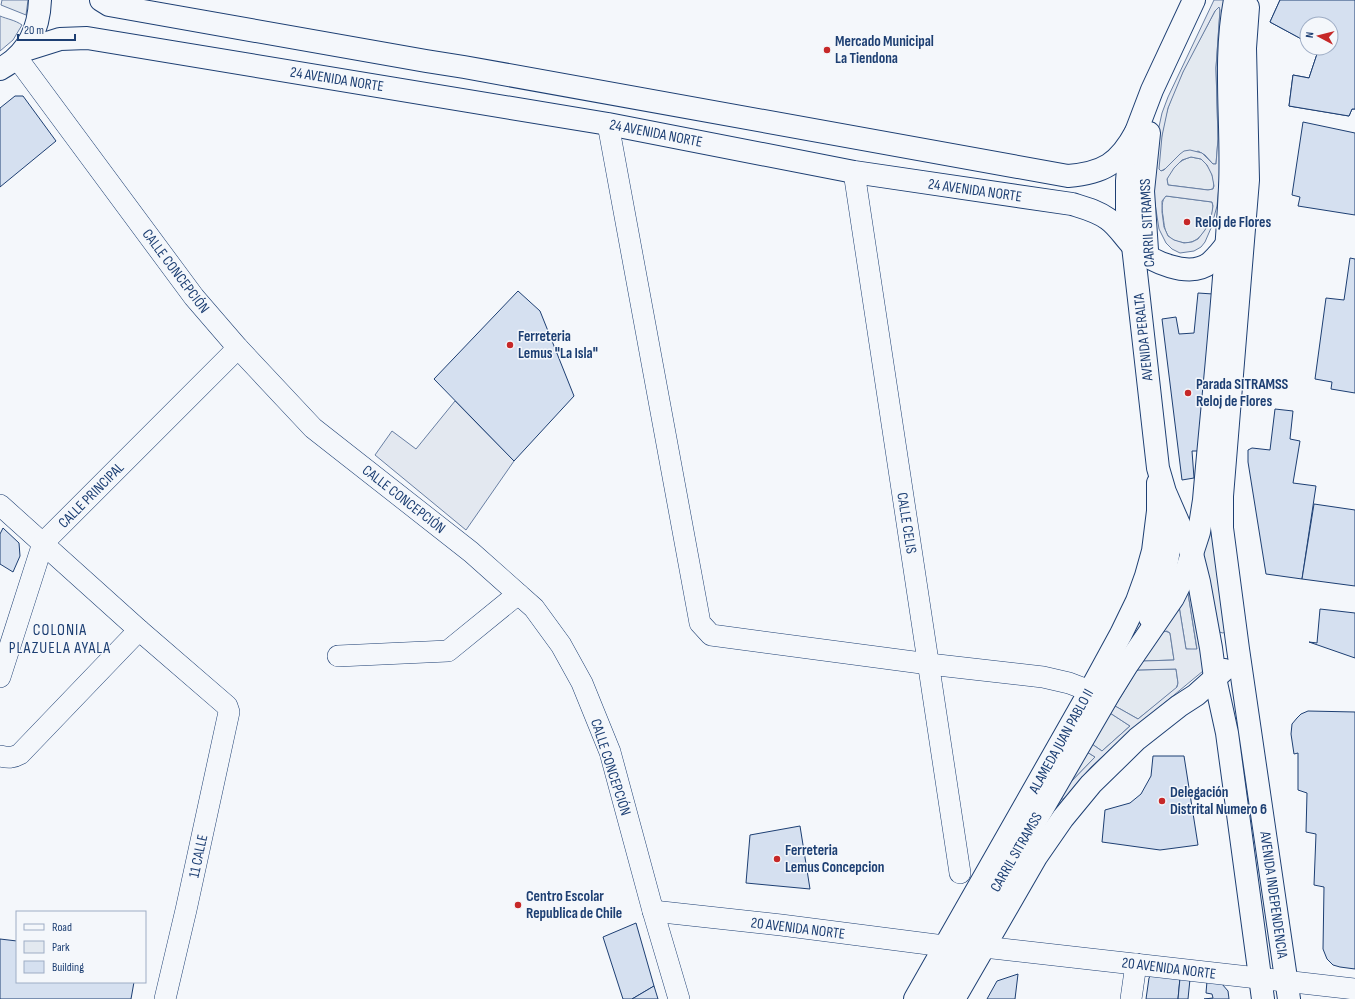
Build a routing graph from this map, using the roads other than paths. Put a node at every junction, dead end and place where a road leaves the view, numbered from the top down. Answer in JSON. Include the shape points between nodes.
{"nodes":[{"id":1,"x":40,"y":0,"type":"edge"},
{"id":2,"x":101,"y":0,"type":"edge"},
{"id":3,"x":1194,"y":0,"type":"edge"},
{"id":4,"x":1209,"y":0,"type":"edge"},
{"id":5,"x":1235,"y":0,"type":"edge"},
{"id":6,"x":1249,"y":0,"type":"edge"},
{"id":7,"x":14,"y":59,"type":"edge"},
{"id":8,"x":608,"y":124,"type":"junction"},
{"id":9,"x":1136,"y":132,"type":"junction"},
{"id":10,"x":854,"y":172,"type":"junction"},
{"id":11,"x":1245,"y":216,"type":"junction"},
{"id":12,"x":1226,"y":245,"type":"junction"},
{"id":13,"x":1140,"y":251,"type":"junction"},
{"id":14,"x":238,"y":348,"type":"junction"},
{"id":15,"x":1158,"y":468,"type":"junction"},
{"id":16,"x":0,"y":505,"type":"edge"},
{"id":17,"x":1173,"y":510,"type":"junction"},
{"id":18,"x":43,"y":543,"type":"junction"},
{"id":19,"x":1192,"y":554,"type":"junction"},
{"id":20,"x":518,"y":594,"type":"junction"},
{"id":21,"x":139,"y":630,"type":"junction"},
{"id":22,"x":1238,"y":649,"type":"junction"},
{"id":23,"x":338,"y":656,"type":"dead end"},
{"id":24,"x":928,"y":664,"type":"junction"},
{"id":25,"x":1127,"y":665,"type":"junction"},
{"id":26,"x":0,"y":677,"type":"edge"},
{"id":27,"x":1215,"y":678,"type":"junction"},
{"id":28,"x":1090,"y":691,"type":"junction"},
{"id":29,"x":0,"y":756,"type":"edge"},
{"id":30,"x":960,"y":872,"type":"dead end"},
{"id":31,"x":653,"y":911,"type":"junction"},
{"id":32,"x":944,"y":946,"type":"junction"},
{"id":33,"x":984,"y":947,"type":"junction"},
{"id":34,"x":1136,"y":964,"type":"junction"},
{"id":35,"x":1262,"y":989,"type":"edge"},
{"id":36,"x":1288,"y":990,"type":"edge"},
{"id":37,"x":1355,"y":990,"type":"edge"},
{"id":38,"x":165,"y":999,"type":"edge"},
{"id":39,"x":679,"y":999,"type":"edge"},
{"id":40,"x":915,"y":999,"type":"edge"},
{"id":41,"x":932,"y":999,"type":"edge"},
{"id":42,"x":954,"y":999,"type":"edge"},
{"id":43,"x":1132,"y":999,"type":"edge"}],
"edges":[{"from":1,"to":7,"type":"main road","via":[[34,32]]},
{"from":2,"to":9,"type":"main road","name":"24 AVENIDA NORTE","via":[[132,9],[1068,176],[1102,169],[1117,160]]},
{"from":3,"to":9,"type":"main road","name":"AVENIDA PERALTA","via":[[1152,90]]},
{"from":4,"to":13,"type":"main road","name":"CARRIL SITRAMSS","via":[[1157,107],[1148,136]]},
{"from":5,"to":12,"type":"main road","name":"CARRIL SITRAMSS","via":[[1229,47],[1231,163]]},
{"from":6,"to":11,"type":"main road","via":[[1245,34],[1248,180]]},
{"from":7,"to":8,"type":"main road","name":"24 AVENIDA NORTE","via":[[60,39],[87,38]]},
{"from":7,"to":14,"type":"street","name":"CALLE CONCEPCIÓN","via":[[194,297]]},
{"from":8,"to":10,"type":"main road","name":"24 AVENIDA NORTE"},
{"from":8,"to":24,"type":"street","via":[[700,623],[711,635]]},
{"from":9,"to":13,"type":"main road","name":"AVENIDA PERALTA","via":[[1128,169],[1127,210]]},
{"from":10,"to":13,"type":"main road","name":"24 AVENIDA NORTE","via":[[1072,204],[1109,219]]},
{"from":10,"to":24,"type":"street","name":"CALLE CELIS"},
{"from":11,"to":12,"type":"main road","name":"24 AVENIDA NORTE"},
{"from":11,"to":22,"type":"main road","via":[[1221,510]]},
{"from":12,"to":13,"type":"main road","name":"24 AVENIDA NORTE","via":[[1209,263],[1196,268],[1177,268],[1162,264]]},
{"from":12,"to":19,"type":"main road","name":"CARRIL SITRAMSS","via":[[1204,500],[1199,532]]},
{"from":13,"to":15,"type":"main road","name":"AVENIDA PERALTA"},
{"from":13,"to":17,"type":"main road","name":"CARRIL SITRAMSS","via":[[1172,476]]},
{"from":14,"to":18,"type":"street","name":"CALLE PRINCIPAL"},
{"from":14,"to":20,"type":"street","name":"CALLE CONCEPCIÓN","via":[[313,428],[471,552]]},
{"from":15,"to":17,"type":"main road","name":"AVENIDA PERALTA"},
{"from":15,"to":28,"type":"main road","name":"ALAMEDA JUAN PABLO II","via":[[1156,527],[1146,576],[1124,629]]},
{"from":16,"to":18,"type":"street"},
{"from":17,"to":19,"type":"main road","name":"AVENIDA PERALTA"},
{"from":17,"to":25,"type":"main road","name":"CARRIL SITRAMSS","via":[[1170,552],[1162,583],[1150,618]]},
{"from":18,"to":21,"type":"street"},
{"from":18,"to":26,"type":"street","name":"CALLE PRINCIPAL"},
{"from":19,"to":25,"type":"main road","name":"CARRIL SITRAMSS","via":[[1173,598]]},
{"from":19,"to":27,"type":"main road","name":"AVENIDA PERALTA"},
{"from":20,"to":23,"type":"street","via":[[448,651]]},
{"from":20,"to":31,"type":"street","name":"CALLE CONCEPCIÓN","via":[[534,608],[561,645],[582,684],[610,752]]},
{"from":21,"to":29,"type":"street","via":[[20,754],[13,758]]},
{"from":21,"to":38,"type":"street","name":"11 CALLE","via":[[227,706],[229,712]]},
{"from":22,"to":27,"type":"main road"},
{"from":22,"to":36,"type":"main road","name":"AVENIDA INDEPENDENCIA"},
{"from":24,"to":28,"type":"street","via":[[1043,677]]},
{"from":24,"to":30,"type":"street","name":"CALLE CELIS"},
{"from":25,"to":41,"type":"main road","name":"CARRIL SITRAMSS"},
{"from":27,"to":33,"type":"main road","via":[[1196,696],[1137,739],[1091,784],[1048,838]]},
{"from":27,"to":35,"type":"main road","name":"AVENIDA INDEPENDENCIA","via":[[1227,733]]},
{"from":28,"to":32,"type":"main road","name":"ALAMEDA JUAN PABLO II"},
{"from":31,"to":32,"type":"street","name":"20 AVENIDA NORTE"},
{"from":31,"to":39,"type":"street","name":"CALLE CONCEPCIÓN"},
{"from":32,"to":40,"type":"main road","name":"ALAMEDA JUAN PABLO II"},
{"from":33,"to":34,"type":"street","name":"20 AVENIDA NORTE"},
{"from":33,"to":42,"type":"main road"},
{"from":34,"to":35,"type":"street","name":"20 AVENIDA NORTE"},
{"from":34,"to":43,"type":"street"},
{"from":35,"to":36,"type":"street","name":"20 AVENIDA NORTE"},
{"from":36,"to":37,"type":"street","name":"20 AVENIDA NORTE"}]}
